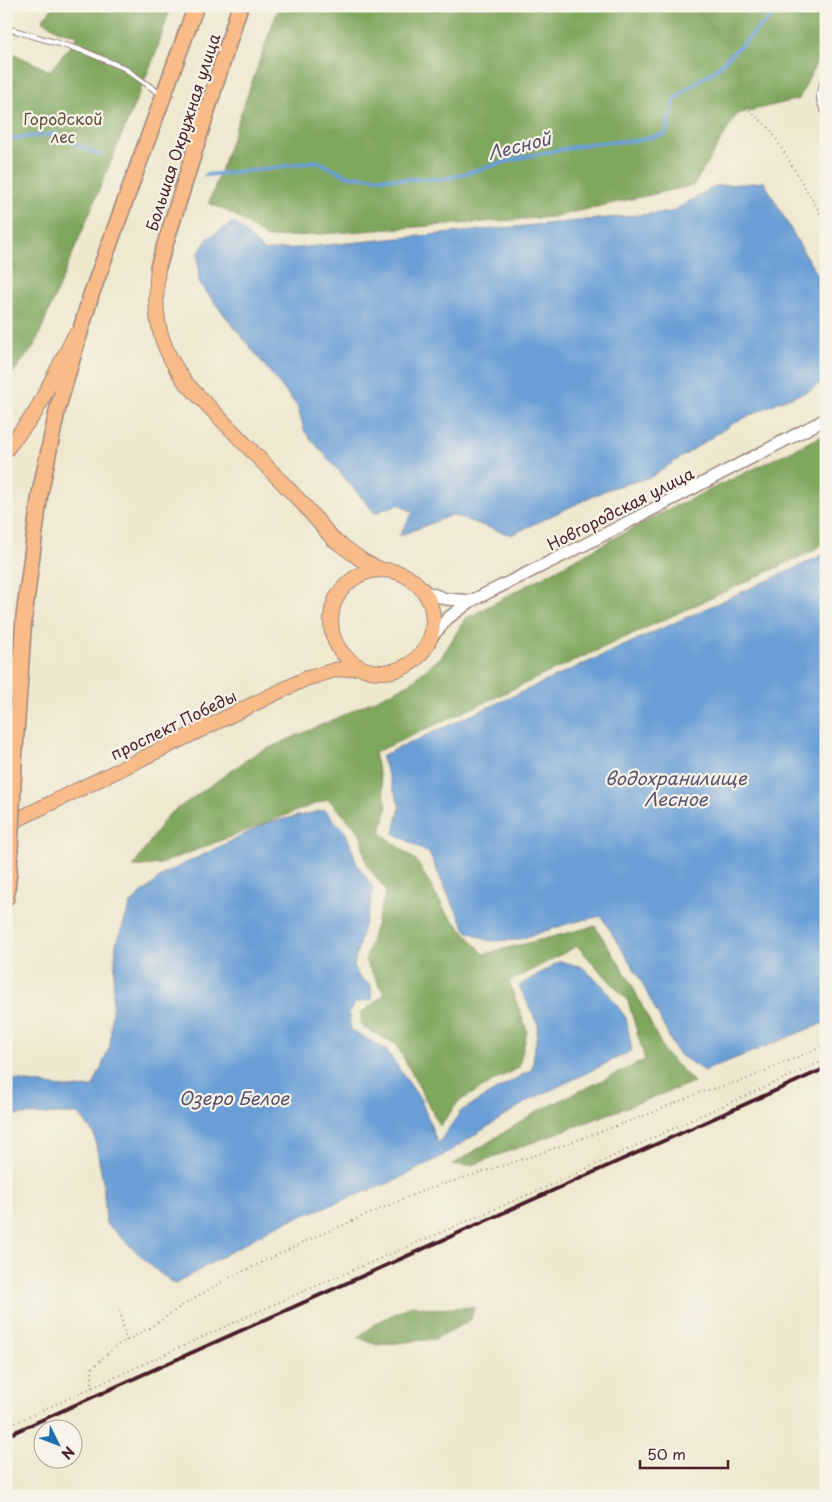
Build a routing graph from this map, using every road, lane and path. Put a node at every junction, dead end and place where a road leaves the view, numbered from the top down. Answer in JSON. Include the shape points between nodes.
{"nodes":[{"id":1,"x":196,"y":6,"type":"edge"},
{"id":2,"x":240,"y":6,"type":"edge"},
{"id":3,"x":696,"y":6,"type":"edge"},
{"id":4,"x":6,"y":28,"type":"edge"},
{"id":5,"x":826,"y":76,"type":"edge"},
{"id":6,"x":163,"y":96,"type":"junction"},
{"id":7,"x":826,"y":115,"type":"edge"},
{"id":8,"x":826,"y":223,"type":"edge"},
{"id":9,"x":158,"y":267,"type":"joint"},
{"id":10,"x":91,"y":295,"type":"junction"},
{"id":11,"x":826,"y":420,"type":"edge"},
{"id":12,"x":6,"y":450,"type":"edge"},
{"id":13,"x":380,"y":570,"type":"junction"},
{"id":14,"x":424,"y":591,"type":"junction"},
{"id":15,"x":471,"y":601,"type":"junction"},
{"id":16,"x":430,"y":639,"type":"junction"},
{"id":17,"x":360,"y":667,"type":"junction"},
{"id":18,"x":6,"y":727,"type":"edge"},
{"id":19,"x":14,"y":763,"type":"junction"},
{"id":20,"x":6,"y":825,"type":"edge"},
{"id":21,"x":6,"y":898,"type":"edge"},
{"id":22,"x":826,"y":1045,"type":"edge"},
{"id":23,"x":826,"y":1060,"type":"edge"},
{"id":24,"x":120,"y":1311,"type":"dead end"},
{"id":25,"x":126,"y":1341,"type":"junction"},
{"id":26,"x":92,"y":1388,"type":"junction"},
{"id":27,"x":6,"y":1427,"type":"edge"}],
"edges":[{"from":1,"to":6,"type":"highway","name":"Большая Окружная улица"},
{"from":2,"to":9,"type":"highway","name":"Большая Окружная улица"},
{"from":3,"to":8,"type":"path","via":[[737,62],[746,107],[770,130]]},
{"from":4,"to":6,"type":"lane","via":[[84,51],[124,68]]},
{"from":5,"to":7,"type":"lane","via":[[818,92]]},
{"from":6,"to":10,"type":"highway","name":"Большая Окружная улица"},
{"from":9,"to":13,"type":"main road","via":[[156,315],[160,335],[174,367],[333,539]]},
{"from":10,"to":12,"type":"main road","via":[[74,337],[35,413]]},
{"from":10,"to":19,"type":"highway","name":"Большая Окружная улица","via":[[58,407],[40,493],[24,617]]},
{"from":11,"to":15,"type":"street","name":"Новгородская улица"},
{"from":13,"to":14,"type":"main road","via":[[396,571],[412,579]]},
{"from":13,"to":17,"type":"main road","via":[[363,573],[348,582],[338,594],[332,611],[330,628],[336,644]]},
{"from":14,"to":15,"type":"street","via":[[446,599]]},
{"from":14,"to":16,"type":"main road","via":[[431,606],[433,623]]},
{"from":15,"to":16,"type":"street","name":"Новгородская улица","via":[[448,618]]},
{"from":16,"to":17,"type":"main road","via":[[421,654],[393,670],[376,671]]},
{"from":17,"to":20,"type":"main road","name":"проспект Победы","via":[[305,679]]},
{"from":18,"to":19,"type":"main road"},
{"from":19,"to":21,"type":"highway","bridge":true},
{"from":22,"to":25,"type":"path","via":[[742,1081],[701,1092],[533,1156],[414,1195],[225,1280]]},
{"from":23,"to":26,"type":"path"},
{"from":24,"to":25,"type":"path"},
{"from":25,"to":26,"type":"path","via":[[92,1368]]},
{"from":26,"to":27,"type":"path"}]}
